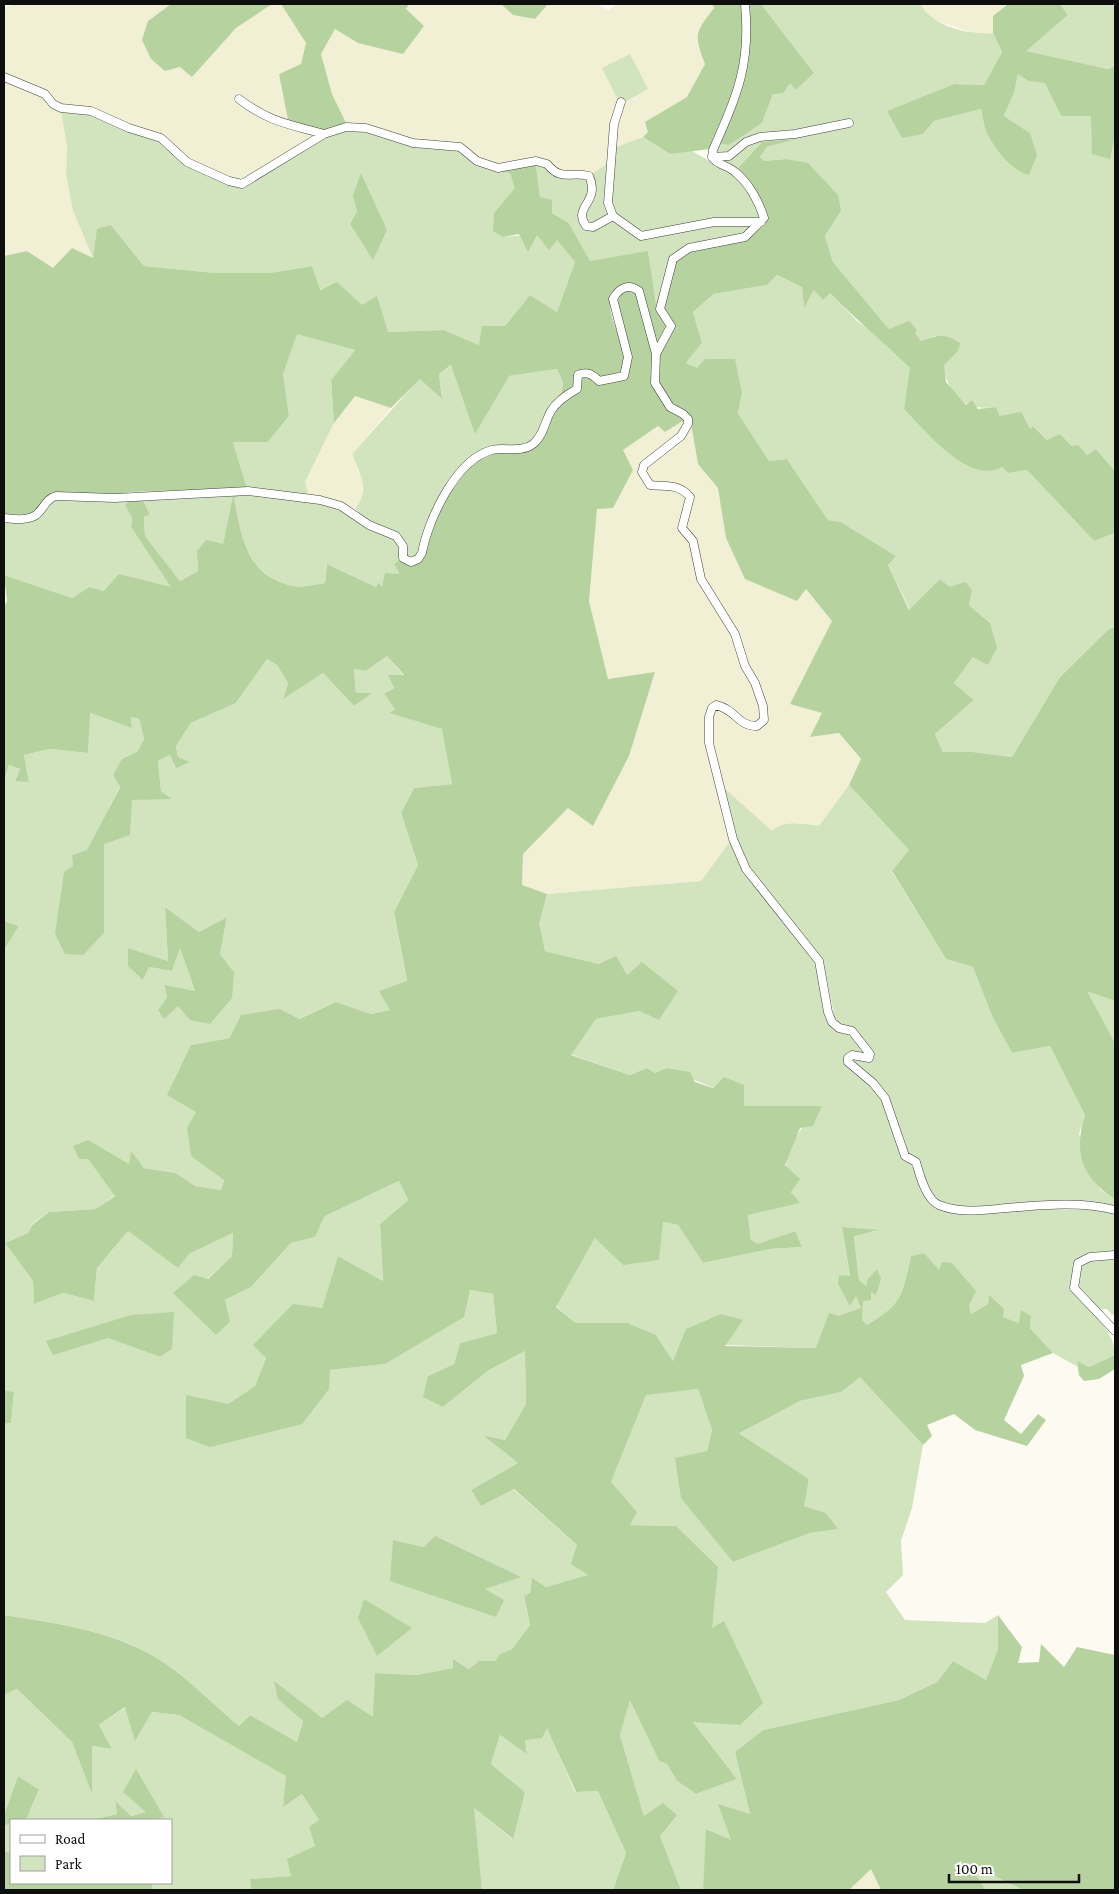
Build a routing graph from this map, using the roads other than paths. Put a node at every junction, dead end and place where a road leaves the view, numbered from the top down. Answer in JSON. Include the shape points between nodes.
{"nodes":[{"id":1,"x":745,"y":4,"type":"edge"},
{"id":2,"x":4,"y":77,"type":"edge"},
{"id":3,"x":239,"y":99,"type":"dead end"},
{"id":4,"x":621,"y":102,"type":"dead end"},
{"id":5,"x":849,"y":124,"type":"dead end"},
{"id":6,"x":324,"y":134,"type":"junction"},
{"id":7,"x":712,"y":157,"type":"junction"},
{"id":8,"x":613,"y":216,"type":"junction"},
{"id":9,"x":761,"y":222,"type":"junction"},
{"id":10,"x":656,"y":354,"type":"junction"},
{"id":11,"x":4,"y":518,"type":"edge"},
{"id":12,"x":1115,"y":1210,"type":"edge"},
{"id":13,"x":1115,"y":1255,"type":"edge"},
{"id":14,"x":1115,"y":1331,"type":"edge"}],
"edges":[{"from":1,"to":7,"type":"street","via":[[747,46],[737,98]]},
{"from":2,"to":6,"type":"street","via":[[45,94],[61,108],[91,111],[160,138],[187,162],[242,184]]},
{"from":3,"to":6,"type":"street","via":[[273,120]]},
{"from":4,"to":8,"type":"street","via":[[614,124],[608,203]]},
{"from":5,"to":7,"type":"street","via":[[760,137],[746,142],[728,156]]},
{"from":6,"to":8,"type":"street","via":[[346,127],[366,128],[413,143],[460,147],[477,161],[498,168],[536,162],[547,164],[554,173],[564,176],[589,176],[594,186],[593,196],[582,212],[586,226],[593,227]]},
{"from":7,"to":9,"type":"street","via":[[735,171],[752,193],[764,218]]},
{"from":8,"to":9,"type":"street","via":[[640,236],[714,222]]},
{"from":9,"to":10,"type":"street","via":[[746,237],[690,248],[673,259],[660,309],[671,326]]},
{"from":10,"to":11,"type":"street","via":[[639,291],[629,286],[622,288],[613,299],[628,357],[624,376],[599,381],[592,374],[584,372],[578,375],[576,389],[561,398],[551,411],[534,444],[525,448],[491,450],[471,460],[436,506],[422,554],[411,562],[403,558],[403,546],[396,536],[369,526],[341,506],[320,500],[248,491],[115,498],[56,496],[46,502],[35,516]]},
{"from":10,"to":12,"type":"street","via":[[655,383],[670,407],[683,414],[688,424],[681,436],[644,465],[642,472],[650,485],[674,486],[690,497],[682,528],[693,541],[702,579],[735,634],[763,706],[761,725],[742,722],[732,711],[716,705],[709,717],[709,744],[729,821],[746,869],[819,961],[832,1022],[839,1028],[852,1031],[870,1054],[868,1058],[852,1055],[848,1062],[885,1098],[905,1156],[916,1162],[920,1180],[938,1205],[967,1212],[1038,1205],[1098,1206]]},
{"from":13,"to":14,"type":"street","via":[[1090,1257],[1078,1263],[1074,1288]]}]}
